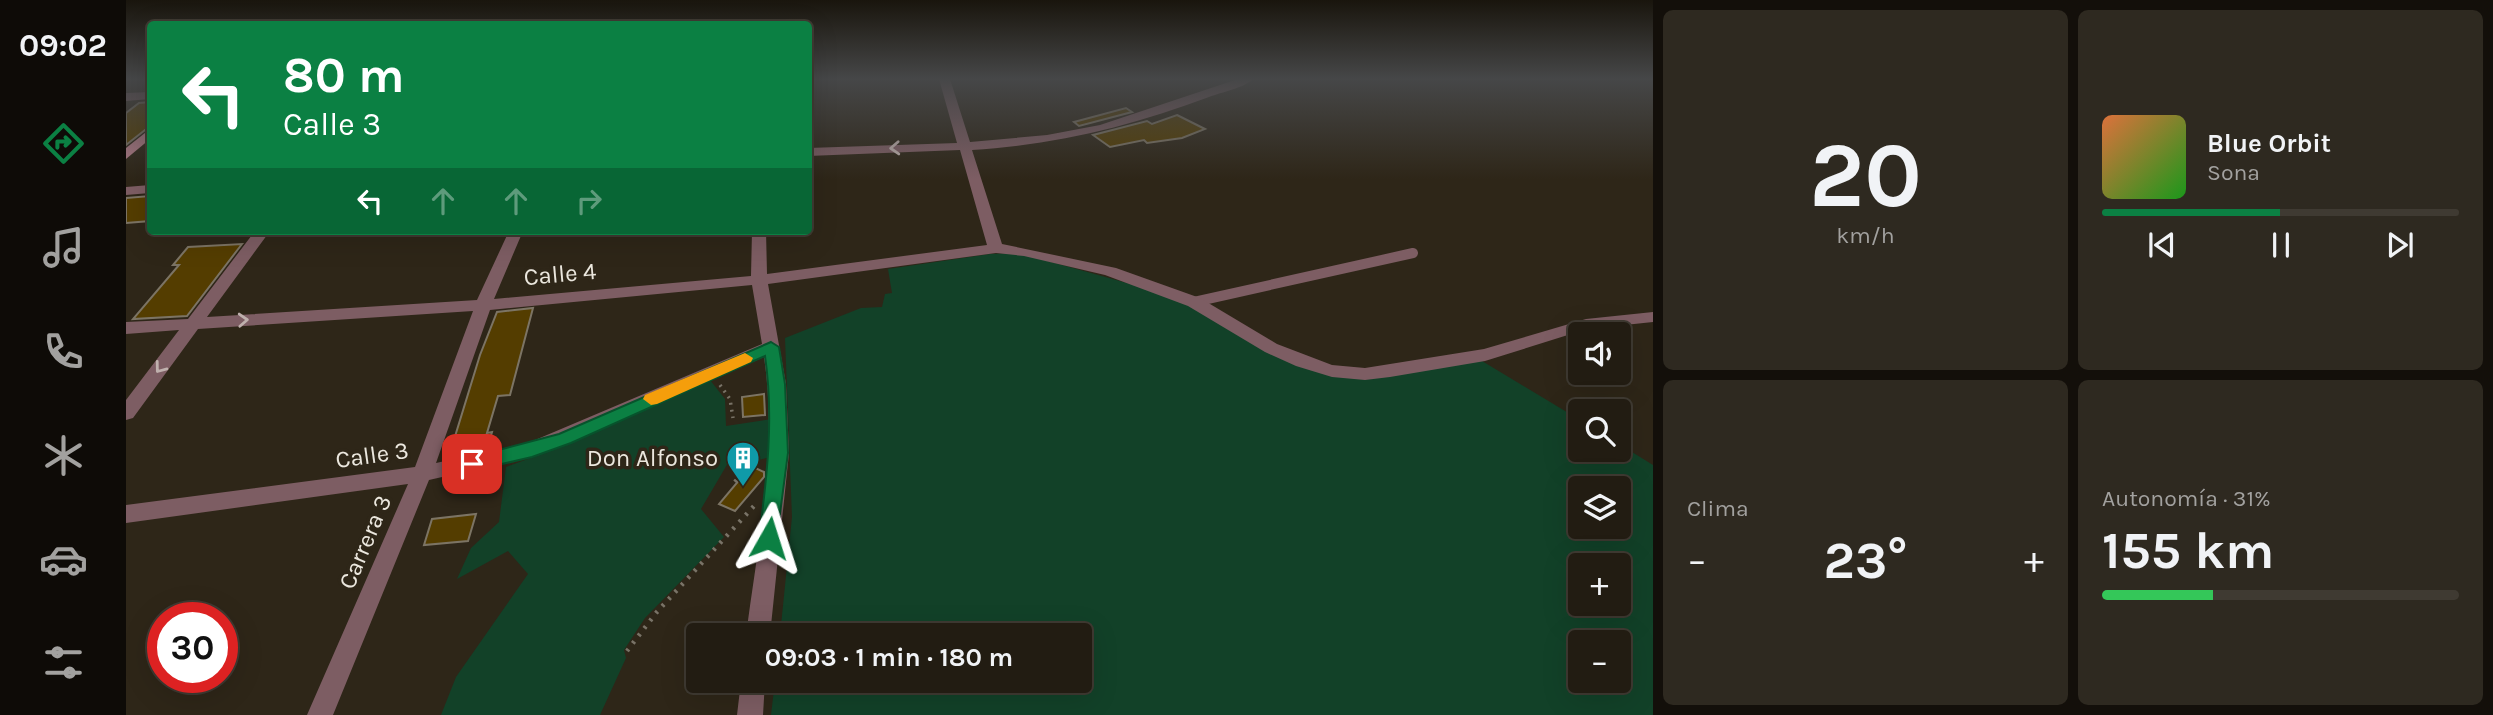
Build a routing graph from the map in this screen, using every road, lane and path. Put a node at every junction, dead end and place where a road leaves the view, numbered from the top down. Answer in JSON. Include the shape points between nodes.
{"nodes":[{"id":1,"x":954,"y":112,"type":"edge"},
{"id":2,"x":1154,"y":112,"type":"edge"},
{"id":3,"x":147,"y":136,"type":"edge"},
{"id":4,"x":963,"y":145,"type":"junction"},
{"id":5,"x":812,"y":152,"type":"edge"},
{"id":6,"x":126,"y":155,"type":"edge"},
{"id":7,"x":147,"y":189,"type":"edge"},
{"id":8,"x":126,"y":191,"type":"edge"},
{"id":9,"x":260,"y":235,"type":"edge"},
{"id":10,"x":514,"y":235,"type":"edge"},
{"id":11,"x":759,"y":235,"type":"edge"},
{"id":12,"x":996,"y":248,"type":"junction"},
{"id":13,"x":1413,"y":253,"type":"dead end"},
{"id":14,"x":758,"y":280,"type":"junction"},
{"id":15,"x":1194,"y":302,"type":"junction"},
{"id":16,"x":483,"y":305,"type":"junction"},
{"id":17,"x":1653,"y":317,"type":"edge"},
{"id":18,"x":195,"y":322,"type":"junction"},
{"id":19,"x":126,"y":328,"type":"edge"},
{"id":20,"x":771,"y":347,"type":"junction"},
{"id":21,"x":710,"y":372,"type":"junction"},
{"id":22,"x":126,"y":413,"type":"edge"},
{"id":23,"x":733,"y":418,"type":"dead end"},
{"id":24,"x":779,"y":453,"type":"junction"},
{"id":25,"x":422,"y":474,"type":"junction"},
{"id":26,"x":735,"y":482,"type":"dead end"},
{"id":27,"x":774,"y":489,"type":"junction"},
{"id":28,"x":126,"y":514,"type":"edge"},
{"id":29,"x":759,"y":623,"type":"edge"},
{"id":30,"x":627,"y":651,"type":"dead end"},
{"id":31,"x":752,"y":693,"type":"edge"},
{"id":32,"x":320,"y":715,"type":"edge"},
{"id":33,"x":750,"y":715,"type":"edge"}],
"edges":[{"from":1,"to":4,"type":"street"},
{"from":2,"to":4,"type":"street","via":[[1083,133]]},
{"from":3,"to":6,"type":"street"},
{"from":4,"to":5,"type":"street","one_way":true},
{"from":4,"to":12,"type":"street"},
{"from":7,"to":8,"type":"street"},
{"from":9,"to":18,"type":"street"},
{"from":10,"to":16,"type":"street","name":"Carrera 3"},
{"from":11,"to":14,"type":"street"},
{"from":12,"to":14,"type":"street","name":"Calle 4"},
{"from":12,"to":15,"type":"street","name":"Calle 4","via":[[1110,271]]},
{"from":13,"to":15,"type":"lane"},
{"from":14,"to":16,"type":"street","name":"Calle 4"},
{"from":14,"to":20,"type":"street"},
{"from":15,"to":17,"type":"street","name":"Calle 4","via":[[1301,362],[1332,372],[1365,374],[1485,355],[1586,324]]},
{"from":18,"to":16,"type":"street","name":"Calle 4","one_way":true},
{"from":16,"to":25,"type":"street","name":"Carrera 3"},
{"from":18,"to":19,"type":"street","name":"Calle 4"},
{"from":18,"to":22,"type":"street","one_way":true},
{"from":20,"to":21,"type":"street","name":"Calle 3"},
{"from":20,"to":24,"type":"street"},
{"from":21,"to":23,"type":"path","via":[[730,399]]},
{"from":21,"to":25,"type":"street","name":"Calle 3","via":[[532,450]]},
{"from":24,"to":26,"type":"path","via":[[752,462]]},
{"from":24,"to":27,"type":"street"},
{"from":25,"to":28,"type":"street","name":"Calle 3"},
{"from":25,"to":32,"type":"street","name":"Carrera 3"},
{"from":27,"to":29,"type":"street"},
{"from":27,"to":30,"type":"path","via":[[762,496],[726,540],[648,619]]},
{"from":31,"to":33,"type":"street"}]}
